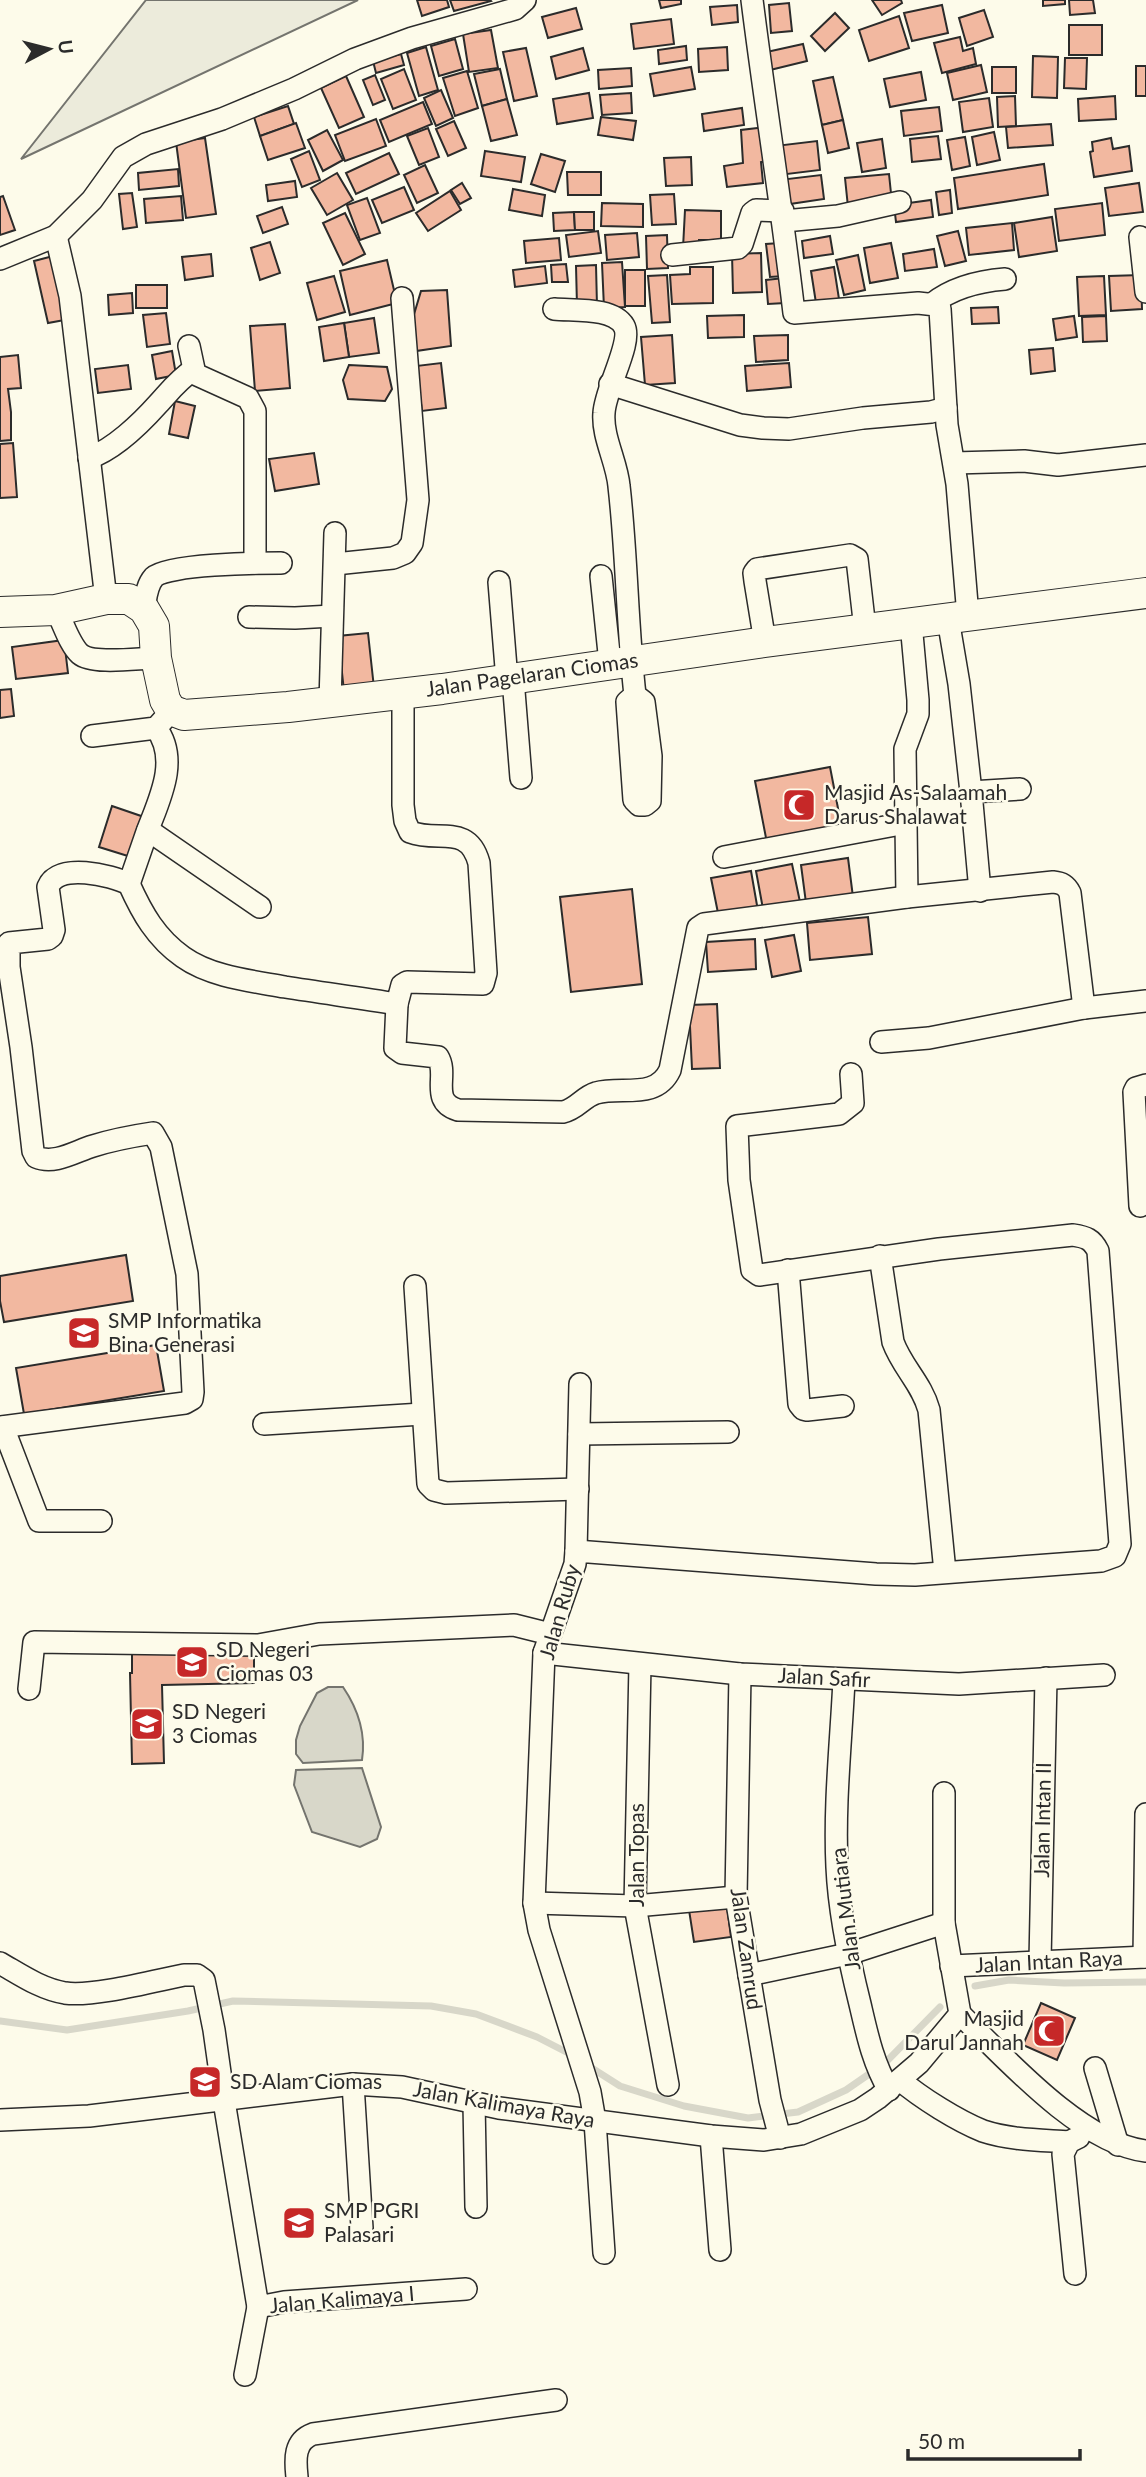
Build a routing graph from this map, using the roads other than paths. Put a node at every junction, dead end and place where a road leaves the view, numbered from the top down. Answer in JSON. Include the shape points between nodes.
{"nodes":[{"id":1,"x":526,"y":0,"type":"edge"},
{"id":2,"x":751,"y":0,"type":"edge"},
{"id":3,"x":900,"y":202,"type":"dead end"},
{"id":4,"x":783,"y":216,"type":"junction"},
{"id":5,"x":56,"y":236,"type":"junction"},
{"id":6,"x":1140,"y":237,"type":"dead end"},
{"id":7,"x":673,"y":255,"type":"dead end"},
{"id":8,"x":0,"y":259,"type":"edge"},
{"id":9,"x":1005,"y":279,"type":"dead end"},
{"id":10,"x":1146,"y":292,"type":"edge"},
{"id":11,"x":402,"y":298,"type":"dead end"},
{"id":12,"x":932,"y":304,"type":"junction"},
{"id":13,"x":554,"y":309,"type":"dead end"},
{"id":14,"x":189,"y":346,"type":"dead end"},
{"id":15,"x":193,"y":370,"type":"junction"},
{"id":16,"x":610,"y":384,"type":"junction"},
{"id":17,"x":946,"y":408,"type":"junction"},
{"id":18,"x":1146,"y":456,"type":"edge"},
{"id":19,"x":89,"y":458,"type":"junction"},
{"id":20,"x":954,"y":463,"type":"junction"},
{"id":21,"x":335,"y":533,"type":"dead end"},
{"id":22,"x":281,"y":562,"type":"dead end"},
{"id":23,"x":255,"y":563,"type":"junction"},
{"id":24,"x":335,"y":564,"type":"junction"},
{"id":25,"x":601,"y":576,"type":"dead end"},
{"id":26,"x":499,"y":582,"type":"dead end"},
{"id":27,"x":1146,"y":593,"type":"edge"},
{"id":28,"x":106,"y":598,"type":"junction"},
{"id":29,"x":144,"y":609,"type":"junction"},
{"id":30,"x":56,"y":610,"type":"junction"},
{"id":31,"x":0,"y":612,"type":"edge"},
{"id":32,"x":332,"y":616,"type":"junction"},
{"id":33,"x":249,"y":617,"type":"dead end"},
{"id":34,"x":958,"y":617,"type":"junction"},
{"id":35,"x":911,"y":623,"type":"junction"},
{"id":36,"x":865,"y":629,"type":"junction"},
{"id":37,"x":765,"y":642,"type":"junction"},
{"id":38,"x":156,"y":658,"type":"junction"},
{"id":39,"x":620,"y":663,"type":"junction"},
{"id":40,"x":510,"y":679,"type":"junction"},
{"id":41,"x":403,"y":692,"type":"junction"},
{"id":42,"x":635,"y":695,"type":"dead end"},
{"id":43,"x":330,"y":702,"type":"junction"},
{"id":44,"x":163,"y":719,"type":"junction"},
{"id":45,"x":92,"y":736,"type":"dead end"},
{"id":46,"x":521,"y":778,"type":"dead end"},
{"id":47,"x":1020,"y":789,"type":"dead end"},
{"id":48,"x":971,"y":792,"type":"junction"},
{"id":49,"x":906,"y":823,"type":"junction"},
{"id":50,"x":148,"y":830,"type":"junction"},
{"id":51,"x":724,"y":857,"type":"dead end"},
{"id":52,"x":129,"y":884,"type":"junction"},
{"id":53,"x":980,"y":891,"type":"junction"},
{"id":54,"x":907,"y":897,"type":"junction"},
{"id":55,"x":260,"y":907,"type":"dead end"},
{"id":56,"x":1146,"y":1001,"type":"edge"},
{"id":57,"x":397,"y":1003,"type":"junction"},
{"id":58,"x":1084,"y":1008,"type":"junction"},
{"id":59,"x":881,"y":1042,"type":"dead end"},
{"id":60,"x":851,"y":1074,"type":"dead end"},
{"id":61,"x":1146,"y":1085,"type":"edge"},
{"id":62,"x":1140,"y":1206,"type":"dead end"},
{"id":63,"x":880,"y":1256,"type":"junction"},
{"id":64,"x":788,"y":1270,"type":"junction"},
{"id":65,"x":415,"y":1286,"type":"dead end"},
{"id":66,"x":580,"y":1384,"type":"dead end"},
{"id":67,"x":843,"y":1406,"type":"dead end"},
{"id":68,"x":422,"y":1414,"type":"junction"},
{"id":69,"x":264,"y":1424,"type":"dead end"},
{"id":70,"x":1,"y":1427,"type":"edge"},
{"id":71,"x":728,"y":1432,"type":"dead end"},
{"id":72,"x":579,"y":1434,"type":"junction"},
{"id":73,"x":578,"y":1489,"type":"junction"},
{"id":74,"x":101,"y":1521,"type":"dead end"},
{"id":75,"x":576,"y":1551,"type":"junction"},
{"id":76,"x":945,"y":1573,"type":"junction"},
{"id":77,"x":547,"y":1644,"type":"junction"},
{"id":78,"x":640,"y":1664,"type":"junction"},
{"id":79,"x":740,"y":1674,"type":"junction"},
{"id":80,"x":1104,"y":1675,"type":"dead end"},
{"id":81,"x":1046,"y":1678,"type":"junction"},
{"id":82,"x":844,"y":1680,"type":"junction"},
{"id":83,"x":29,"y":1689,"type":"dead end"},
{"id":84,"x":944,"y":1793,"type":"dead end"},
{"id":85,"x":1146,"y":1814,"type":"edge"},
{"id":86,"x":736,"y":1897,"type":"junction"},
{"id":87,"x":534,"y":1903,"type":"junction"},
{"id":88,"x":635,"y":1906,"type":"junction"},
{"id":89,"x":944,"y":1923,"type":"junction"},
{"id":90,"x":848,"y":1954,"type":"junction"},
{"id":91,"x":1145,"y":1957,"type":"edge"},
{"id":92,"x":1040,"y":1961,"type":"junction"},
{"id":93,"x":0,"y":1964,"type":"edge"},
{"id":94,"x":953,"y":1974,"type":"junction"},
{"id":95,"x":749,"y":1975,"type":"junction"},
{"id":96,"x":959,"y":2012,"type":"junction"},
{"id":97,"x":1095,"y":2068,"type":"dead end"},
{"id":98,"x":885,"y":2075,"type":"junction"},
{"id":99,"x":353,"y":2084,"type":"junction"},
{"id":100,"x":668,"y":2085,"type":"dead end"},
{"id":101,"x":223,"y":2101,"type":"junction"},
{"id":102,"x":474,"y":2103,"type":"junction"},
{"id":103,"x":0,"y":2120,"type":"edge"},
{"id":104,"x":595,"y":2121,"type":"junction"},
{"id":105,"x":776,"y":2123,"type":"junction"},
{"id":106,"x":1099,"y":2134,"type":"junction"},
{"id":107,"x":711,"y":2136,"type":"junction"},
{"id":108,"x":1069,"y":2142,"type":"junction"},
{"id":109,"x":1118,"y":2145,"type":"junction"},
{"id":110,"x":1146,"y":2151,"type":"edge"},
{"id":111,"x":477,"y":2207,"type":"dead end"},
{"id":112,"x":362,"y":2228,"type":"dead end"},
{"id":113,"x":720,"y":2250,"type":"dead end"},
{"id":114,"x":604,"y":2253,"type":"dead end"},
{"id":115,"x":1074,"y":2274,"type":"dead end"},
{"id":116,"x":466,"y":2289,"type":"dead end"},
{"id":117,"x":258,"y":2307,"type":"junction"},
{"id":118,"x":245,"y":2375,"type":"dead end"},
{"id":119,"x":556,"y":2400,"type":"dead end"},
{"id":120,"x":297,"y":2477,"type":"edge"}],
"edges":[{"from":1,"to":5,"type":"street","via":[[515,9],[412,38],[222,119],[146,144],[123,157],[92,200]]},
{"from":2,"to":4,"type":"street"},
{"from":3,"to":4,"type":"street","via":[[838,216]]},
{"from":4,"to":7,"type":"street","via":[[756,210],[738,248]]},
{"from":4,"to":12,"type":"street","via":[[794,313]]},
{"from":5,"to":8,"type":"street"},
{"from":5,"to":19,"type":"street","via":[[70,296]]},
{"from":6,"to":10,"type":"street"},
{"from":9,"to":12,"type":"street","via":[[957,290]]},
{"from":11,"to":24,"type":"street","via":[[418,500],[412,543],[405,553],[393,558]]},
{"from":12,"to":17,"type":"street","via":[[940,309]]},
{"from":13,"to":16,"type":"street","via":[[619,318],[626,329],[626,344]]},
{"from":14,"to":15,"type":"street"},
{"from":15,"to":19,"type":"street","via":[[108,450]]},
{"from":15,"to":23,"type":"street","via":[[248,398],[255,411]]},
{"from":16,"to":17,"type":"street","via":[[763,428],[789,429]]},
{"from":16,"to":39,"type":"street","via":[[603,414],[619,483]]},
{"from":17,"to":20,"type":"street"},
{"from":18,"to":20,"type":"street","via":[[1058,465]]},
{"from":19,"to":28,"type":"street"},
{"from":20,"to":34,"type":"street"},
{"from":21,"to":24,"type":"street"},
{"from":22,"to":23,"type":"street"},
{"from":23,"to":29,"type":"street","via":[[160,573],[148,587]]},
{"from":24,"to":32,"type":"street"},
{"from":25,"to":39,"type":"street"},
{"from":26,"to":40,"type":"street"},
{"from":27,"to":34,"type":"main road","name":"Jalan Pagelaran Ciomas"},
{"from":28,"to":29,"type":"main road","via":[[129,599]]},
{"from":28,"to":30,"type":"main road"},
{"from":29,"to":38,"type":"main road","via":[[154,625]]},
{"from":30,"to":31,"type":"main road"},
{"from":30,"to":38,"type":"street","via":[[81,655],[111,660]]},
{"from":32,"to":33,"type":"street"},
{"from":32,"to":43,"type":"street"},
{"from":34,"to":35,"type":"main road","name":"Jalan Pagelaran Ciomas"},
{"from":34,"to":48,"type":"street"},
{"from":35,"to":36,"type":"main road","name":"Jalan Pagelaran Ciomas"},
{"from":35,"to":49,"type":"street","via":[[918,714],[905,749]]},
{"from":36,"to":37,"type":"main road","name":"Jalan Pagelaran Ciomas"},
{"from":36,"to":37,"type":"street","via":[[857,559],[850,555],[757,569]]},
{"from":37,"to":39,"type":"main road","name":"Jalan Pagelaran Ciomas"},
{"from":38,"to":44,"type":"main road","via":[[166,700]]},
{"from":39,"to":40,"type":"main road","name":"Jalan Pagelaran Ciomas"},
{"from":39,"to":42,"type":"street"},
{"from":40,"to":41,"type":"main road","name":"Jalan Pagelaran Ciomas"},
{"from":40,"to":46,"type":"street"},
{"from":41,"to":43,"type":"main road","name":"Jalan Pagelaran Ciomas"},
{"from":41,"to":57,"type":"street","via":[[405,821],[410,832],[457,837],[468,840],[475,849],[486,973],[483,984],[478,985],[407,982]]},
{"from":43,"to":44,"type":"main road","name":"Jalan Pagelaran Ciomas"},
{"from":44,"to":45,"type":"street"},
{"from":44,"to":50,"type":"street","via":[[168,760]]},
{"from":47,"to":48,"type":"street"},
{"from":48,"to":53,"type":"street"},
{"from":49,"to":51,"type":"street"},
{"from":49,"to":54,"type":"street"},
{"from":50,"to":52,"type":"street"},
{"from":50,"to":55,"type":"street"},
{"from":52,"to":57,"type":"street","via":[[160,937],[206,968],[241,979]]},
{"from":52,"to":70,"type":"street","via":[[114,876],[85,873],[55,877],[48,887],[52,936],[9,943],[9,967],[36,1157],[74,1155],[90,1146],[153,1133],[161,1147],[187,1274],[194,1392],[185,1403]]},
{"from":53,"to":54,"type":"street"},
{"from":53,"to":58,"type":"street","via":[[1052,882],[1067,887]]},
{"from":54,"to":57,"type":"street","via":[[704,924],[698,928],[665,1080],[635,1091],[597,1093],[564,1112],[458,1110],[449,1106],[440,1091],[442,1064],[438,1057],[402,1054],[395,1048]]},
{"from":56,"to":58,"type":"street"},
{"from":58,"to":59,"type":"street","via":[[929,1038]]},
{"from":60,"to":64,"type":"street","via":[[853,1103],[839,1114],[737,1126],[739,1180],[752,1269],[759,1275]]},
{"from":61,"to":62,"type":"street","via":[[1134,1092]]},
{"from":63,"to":64,"type":"street"},
{"from":63,"to":76,"type":"street","via":[[893,1342],[922,1389],[929,1410]]},
{"from":63,"to":76,"type":"street","name":"Jalan Ruby","via":[[1073,1236],[1085,1237],[1098,1251],[1119,1526],[1115,1556],[1101,1561]]},
{"from":64,"to":67,"type":"street","via":[[799,1404],[807,1410]]},
{"from":65,"to":68,"type":"street"},
{"from":66,"to":72,"type":"street"},
{"from":68,"to":69,"type":"street"},
{"from":68,"to":73,"type":"street","via":[[426,1477],[433,1490]]},
{"from":70,"to":74,"type":"street","via":[[39,1521]]},
{"from":71,"to":72,"type":"street"},
{"from":72,"to":73,"type":"street"},
{"from":73,"to":75,"type":"street"},
{"from":75,"to":76,"type":"street","name":"Jalan Ruby","via":[[884,1575]]},
{"from":75,"to":77,"type":"street","name":"Jalan Ruby"},
{"from":77,"to":78,"type":"street","name":"Jalan Safir"},
{"from":77,"to":83,"type":"street","name":"Jalan Safir","via":[[514,1625],[319,1634],[258,1645],[34,1642]]},
{"from":77,"to":87,"type":"street","name":"Jalan Ruby"},
{"from":78,"to":79,"type":"street","name":"Jalan Safir"},
{"from":78,"to":88,"type":"street","name":"Jalan Topas"},
{"from":79,"to":82,"type":"street","name":"Jalan Safir"},
{"from":79,"to":86,"type":"street","name":"Jalan Zamrud"},
{"from":80,"to":81,"type":"street","name":"Jalan Safir"},
{"from":81,"to":82,"type":"street","name":"Jalan Safir","via":[[959,1684]]},
{"from":81,"to":92,"type":"street","name":"Jalan Intan II"},
{"from":82,"to":90,"type":"street","name":"Jalan Mutiara","via":[[837,1868]]},
{"from":84,"to":89,"type":"street"},
{"from":85,"to":91,"type":"street"},
{"from":86,"to":88,"type":"street"},
{"from":86,"to":95,"type":"street","name":"Jalan Zamrud"},
{"from":87,"to":88,"type":"street"},
{"from":87,"to":104,"type":"street","name":"Jalan Ruby"},
{"from":88,"to":100,"type":"street","name":"Jalan Topas"},
{"from":89,"to":90,"type":"street"},
{"from":89,"to":94,"type":"street"},
{"from":90,"to":95,"type":"street"},
{"from":90,"to":98,"type":"street","name":"Jalan Mutiara"},
{"from":91,"to":92,"type":"street","name":"Jalan Intan Raya"},
{"from":92,"to":94,"type":"street","name":"Jalan Intan Raya"},
{"from":93,"to":101,"type":"street","name":"Jalan Kalimaya I","via":[[37,1985],[66,1993],[197,1975],[204,1980],[210,2003]]},
{"from":94,"to":96,"type":"street"},
{"from":95,"to":105,"type":"street","name":"Jalan Zamrud"},
{"from":96,"to":98,"type":"street","name":"Jalan Kalimaya Raya","via":[[937,2045]]},
{"from":96,"to":106,"type":"street","via":[[1022,2075]]},
{"from":97,"to":109,"type":"street"},
{"from":98,"to":105,"type":"street","name":"Jalan Kalimaya Raya","via":[[860,2110],[801,2134]]},
{"from":98,"to":108,"type":"street","via":[[982,2130]]},
{"from":99,"to":101,"type":"street","name":"Jalan Kalimaya Raya"},
{"from":99,"to":102,"type":"street","name":"Jalan Kalimaya Raya","via":[[402,2087]]},
{"from":99,"to":112,"type":"street"},
{"from":101,"to":103,"type":"street","name":"Jalan Kalimaya Raya","via":[[89,2116]]},
{"from":101,"to":117,"type":"street","name":"Jalan Kalimaya I"},
{"from":102,"to":104,"type":"street","name":"Jalan Kalimaya Raya"},
{"from":102,"to":111,"type":"street"},
{"from":104,"to":107,"type":"street","name":"Jalan Kalimaya Raya"},
{"from":104,"to":114,"type":"street","name":"Jalan Ruby"},
{"from":105,"to":107,"type":"street","name":"Jalan Kalimaya Raya","via":[[764,2140]]},
{"from":106,"to":108,"type":"street","via":[[1085,2134]]},
{"from":106,"to":109,"type":"street"},
{"from":107,"to":113,"type":"street"},
{"from":108,"to":115,"type":"street","via":[[1063,2154]]},
{"from":109,"to":110,"type":"street"},
{"from":116,"to":117,"type":"street","name":"Jalan Kalimaya I"},
{"from":117,"to":118,"type":"street"},
{"from":119,"to":120,"type":"street","via":[[313,2434],[297,2449]]}]}
